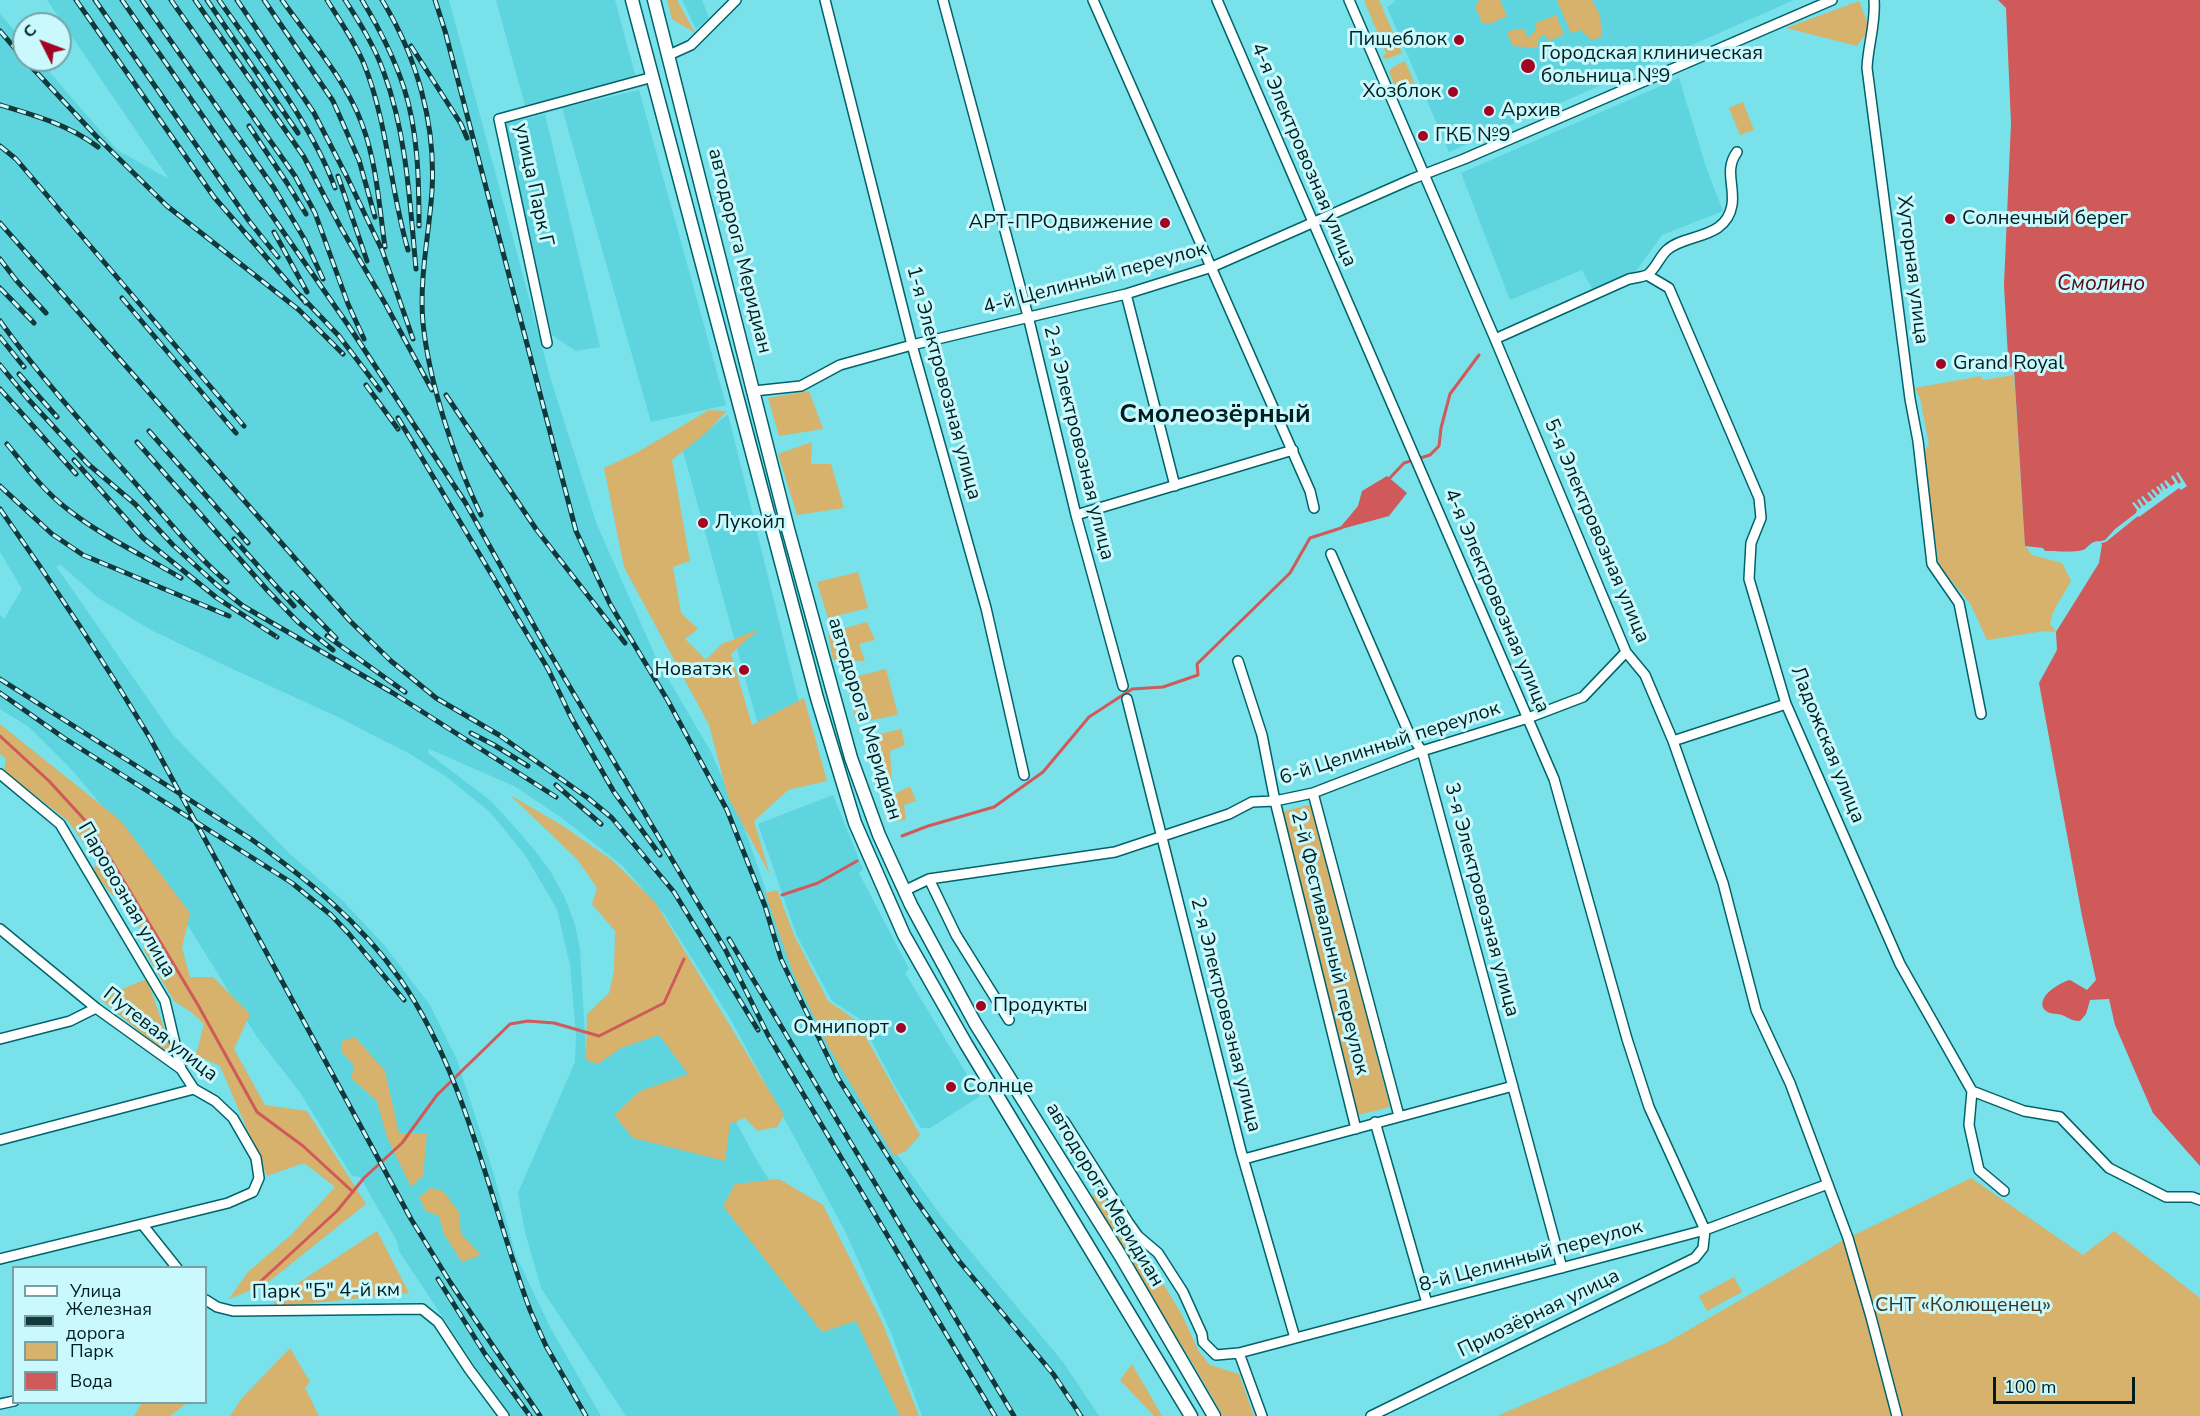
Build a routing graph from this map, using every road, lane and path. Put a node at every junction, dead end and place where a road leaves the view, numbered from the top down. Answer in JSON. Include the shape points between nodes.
{"nodes":[{"id":1,"x":632,"y":0,"type":"edge"},
{"id":2,"x":654,"y":0,"type":"edge"},
{"id":3,"x":736,"y":0,"type":"edge"},
{"id":4,"x":825,"y":0,"type":"edge"},
{"id":5,"x":943,"y":0,"type":"edge"},
{"id":6,"x":1093,"y":0,"type":"edge"},
{"id":7,"x":1218,"y":0,"type":"edge"},
{"id":8,"x":1349,"y":0,"type":"edge"},
{"id":9,"x":1833,"y":0,"type":"edge"},
{"id":10,"x":1874,"y":0,"type":"edge"},
{"id":11,"x":669,"y":55,"type":"junction"},
{"id":12,"x":653,"y":77,"type":"junction"},
{"id":13,"x":1737,"y":152,"type":"dead end"},
{"id":14,"x":1425,"y":176,"type":"junction"},
{"id":15,"x":1313,"y":225,"type":"junction"},
{"id":16,"x":1212,"y":267,"type":"junction"},
{"id":17,"x":1647,"y":275,"type":"junction"},
{"id":18,"x":1126,"y":294,"type":"junction"},
{"id":19,"x":1028,"y":316,"type":"junction"},
{"id":20,"x":1495,"y":339,"type":"junction"},
{"id":21,"x":548,"y":343,"type":"dead end"},
{"id":22,"x":912,"y":345,"type":"junction"},
{"id":23,"x":754,"y":391,"type":"junction"},
{"id":24,"x":1293,"y":450,"type":"junction"},
{"id":25,"x":1175,"y":486,"type":"junction"},
{"id":26,"x":1314,"y":508,"type":"dead end"},
{"id":27,"x":1076,"y":515,"type":"junction"},
{"id":28,"x":1331,"y":554,"type":"dead end"},
{"id":29,"x":1626,"y":652,"type":"junction"},
{"id":30,"x":1238,"y":661,"type":"dead end"},
{"id":31,"x":1123,"y":687,"type":"dead end"},
{"id":32,"x":1127,"y":699,"type":"dead end"},
{"id":33,"x":1786,"y":704,"type":"junction"},
{"id":34,"x":1981,"y":714,"type":"dead end"},
{"id":35,"x":1528,"y":718,"type":"junction"},
{"id":36,"x":1673,"y":741,"type":"junction"},
{"id":37,"x":1422,"y":751,"type":"junction"},
{"id":38,"x":0,"y":774,"type":"edge"},
{"id":39,"x":1024,"y":775,"type":"dead end"},
{"id":40,"x":1314,"y":793,"type":"junction"},
{"id":41,"x":1275,"y":801,"type":"junction"},
{"id":42,"x":1160,"y":836,"type":"junction"},
{"id":43,"x":929,"y":879,"type":"junction"},
{"id":44,"x":904,"y":891,"type":"junction"},
{"id":45,"x":887,"y":899,"type":"junction"},
{"id":46,"x":0,"y":929,"type":"edge"},
{"id":47,"x":4,"y":938,"type":"edge"},
{"id":48,"x":96,"y":1008,"type":"junction"},
{"id":49,"x":1009,"y":1020,"type":"dead end"},
{"id":50,"x":0,"y":1039,"type":"edge"},
{"id":51,"x":181,"y":1069,"type":"junction"},
{"id":52,"x":1513,"y":1086,"type":"junction"},
{"id":53,"x":194,"y":1089,"type":"junction"},
{"id":54,"x":1972,"y":1091,"type":"junction"},
{"id":55,"x":1399,"y":1116,"type":"junction"},
{"id":56,"x":1064,"y":1120,"type":"dead end"},
{"id":57,"x":1375,"y":1122,"type":"junction"},
{"id":58,"x":1356,"y":1129,"type":"junction"},
{"id":59,"x":0,"y":1140,"type":"edge"},
{"id":60,"x":1244,"y":1159,"type":"junction"},
{"id":61,"x":1828,"y":1184,"type":"junction"},
{"id":62,"x":2004,"y":1191,"type":"dead end"},
{"id":63,"x":2200,"y":1200,"type":"edge"},
{"id":64,"x":142,"y":1224,"type":"junction"},
{"id":65,"x":1705,"y":1230,"type":"junction"},
{"id":66,"x":0,"y":1259,"type":"edge"},
{"id":67,"x":175,"y":1266,"type":"edge"},
{"id":68,"x":1562,"y":1268,"type":"junction"},
{"id":69,"x":207,"y":1301,"type":"edge"},
{"id":70,"x":1427,"y":1304,"type":"junction"},
{"id":71,"x":1295,"y":1338,"type":"junction"},
{"id":72,"x":1239,"y":1353,"type":"junction"},
{"id":73,"x":504,"y":1416,"type":"edge"},
{"id":74,"x":1191,"y":1416,"type":"edge"},
{"id":75,"x":1214,"y":1416,"type":"edge"},
{"id":76,"x":1262,"y":1416,"type":"edge"},
{"id":77,"x":1371,"y":1416,"type":"edge"},
{"id":78,"x":1897,"y":1416,"type":"edge"}],
"edges":[{"from":1,"to":12,"type":"main road","name":"автодорога Меридиан"},
{"from":2,"to":11,"type":"main road","name":"автодорога Меридиан"},
{"from":3,"to":11,"type":"street","via":[[691,45]]},
{"from":4,"to":22,"type":"street","name":"1-я Электровозная улица"},
{"from":5,"to":19,"type":"street","name":"2-я Электровозная улица"},
{"from":6,"to":16,"type":"street"},
{"from":7,"to":15,"type":"street","name":"4-я Электровозная улица"},
{"from":8,"to":14,"type":"street","name":"5-я Электровозная улица"},
{"from":9,"to":14,"type":"street","name":"4-й Целинный переулок"},
{"from":10,"to":34,"type":"street","name":"Хуторная улица","via":[[1867,68],[1932,564],[1959,603]]},
{"from":11,"to":23,"type":"main road","name":"автодорога Меридиан"},
{"from":12,"to":21,"type":"street","name":"улица Парк Г","via":[[500,118]]},
{"from":12,"to":45,"type":"main road","name":"автодорога Меридиан","via":[[817,698],[855,823]]},
{"from":13,"to":17,"type":"street","via":[[1729,170],[1732,205],[1726,219],[1710,234],[1679,242],[1667,250]]},
{"from":14,"to":15,"type":"street","name":"4-й Целинный переулок"},
{"from":14,"to":20,"type":"street","name":"5-я Электровозная улица"},
{"from":15,"to":16,"type":"street","name":"4-й Целинный переулок"},
{"from":15,"to":35,"type":"street","name":"4-я Электровозная улица"},
{"from":16,"to":18,"type":"street","name":"4-й Целинный переулок"},
{"from":16,"to":24,"type":"street"},
{"from":17,"to":20,"type":"street","via":[[1629,279]]},
{"from":17,"to":33,"type":"street","name":"Ладожская улица","via":[[1669,288],[1760,498],[1761,518],[1751,543],[1749,579]]},
{"from":18,"to":19,"type":"street","name":"4-й Целинный переулок"},
{"from":18,"to":25,"type":"street"},
{"from":19,"to":22,"type":"street","name":"4-й Целинный переулок"},
{"from":19,"to":27,"type":"street","name":"2-я Электровозная улица"},
{"from":20,"to":29,"type":"street","name":"5-я Электровозная улица"},
{"from":22,"to":23,"type":"street","name":"4-й Целинный переулок","via":[[840,365],[801,386]]},
{"from":22,"to":39,"type":"street","name":"1-я Электровозная улица","via":[[986,608]]},
{"from":23,"to":44,"type":"main road","name":"автодорога Меридиан","via":[[851,758]]},
{"from":24,"to":25,"type":"street"},
{"from":24,"to":26,"type":"street"},
{"from":25,"to":27,"type":"street"},
{"from":27,"to":31,"type":"street","name":"2-я Электровозная улица"},
{"from":28,"to":37,"type":"street","name":"3-я Электровозная улица","via":[[1408,731]]},
{"from":29,"to":35,"type":"street","name":"6-й Целинный переулок","via":[[1583,697]]},
{"from":29,"to":36,"type":"street","name":"5-я Электровозная улица","via":[[1645,675]]},
{"from":30,"to":41,"type":"street","name":"2-й Фестивальный переулок","via":[[1262,735]]},
{"from":32,"to":42,"type":"street","name":"2-я Электровозная улица"},
{"from":33,"to":36,"type":"street"},
{"from":33,"to":54,"type":"street","name":"Ладожская улица","via":[[1900,964]]},
{"from":35,"to":37,"type":"street","name":"6-й Целинный переулок"},
{"from":35,"to":65,"type":"street","name":"4-я Электровозная улица","via":[[1554,779],[1649,1107]]},
{"from":36,"to":61,"type":"street","name":"5-я Электровозная улица","via":[[1723,883],[1755,1010],[1790,1083]]},
{"from":37,"to":40,"type":"street","name":"6-й Целинный переулок"},
{"from":37,"to":52,"type":"street","name":"3-я Электровозная улица"},
{"from":38,"to":51,"type":"street","name":"Паровозная улица","via":[[60,824],[165,1001]]},
{"from":40,"to":41,"type":"street","name":"6-й Целинный переулок"},
{"from":40,"to":55,"type":"street","name":"2-й Фестивальный переулок"},
{"from":41,"to":42,"type":"street","name":"6-й Целинный переулок","via":[[1252,802],[1229,814]]},
{"from":41,"to":58,"type":"street","name":"2-й Фестивальный переулок"},
{"from":42,"to":43,"type":"street","name":"6-й Целинный переулок","via":[[1114,852]]},
{"from":42,"to":60,"type":"street","name":"2-я Электровозная улица"},
{"from":43,"to":44,"type":"street","name":"6-й Целинный переулок"},
{"from":43,"to":49,"type":"street","via":[[956,935]]},
{"from":44,"to":45,"type":"main road"},
{"from":44,"to":75,"type":"main road","name":"автодорога Меридиан","via":[[975,1023],[1120,1255]]},
{"from":45,"to":74,"type":"main road","name":"автодорога Меридиан","via":[[976,1061]]},
{"from":46,"to":47,"type":"street","name":"Путевая улица"},
{"from":47,"to":48,"type":"street","name":"Путевая улица"},
{"from":48,"to":50,"type":"street","via":[[70,1022]]},
{"from":48,"to":51,"type":"street","name":"Путевая улица"},
{"from":51,"to":53,"type":"street","name":"Путевая улица"},
{"from":52,"to":55,"type":"street"},
{"from":52,"to":68,"type":"street","name":"3-я Электровозная улица"},
{"from":53,"to":59,"type":"street"},
{"from":53,"to":64,"type":"street","name":"Путевая улица","via":[[233,1118],[256,1158],[259,1178],[253,1192],[228,1203]]},
{"from":54,"to":62,"type":"street","via":[[1969,1125],[1979,1170]]},
{"from":54,"to":63,"type":"street","via":[[2024,1111],[2060,1117],[2109,1168],[2166,1197]]},
{"from":55,"to":57,"type":"street"},
{"from":56,"to":72,"type":"street","via":[[1128,1222],[1158,1253],[1183,1292],[1203,1342],[1216,1354]]},
{"from":57,"to":58,"type":"street"},
{"from":57,"to":70,"type":"street"},
{"from":58,"to":60,"type":"street"},
{"from":60,"to":71,"type":"street","name":"2-я Электровозная улица"},
{"from":61,"to":65,"type":"street","name":"8-й Целинный переулок"},
{"from":61,"to":78,"type":"street","name":"5-я Электровозная улица","via":[[1848,1238]]},
{"from":64,"to":66,"type":"street"},
{"from":64,"to":67,"type":"street"},
{"from":65,"to":68,"type":"street","name":"8-й Целинный переулок"},
{"from":65,"to":77,"type":"street","name":"Приозёрная улица","via":[[1703,1248],[1695,1258]]},
{"from":68,"to":70,"type":"street","name":"8-й Целинный переулок"},
{"from":69,"to":73,"type":"street","name":"Парк \"Б\" 4-й км","via":[[233,1311],[422,1309],[438,1322]]},
{"from":70,"to":71,"type":"street","name":"8-й Целинный переулок"},
{"from":71,"to":72,"type":"street","name":"8-й Целинный переулок"},
{"from":72,"to":76,"type":"street"}]}
